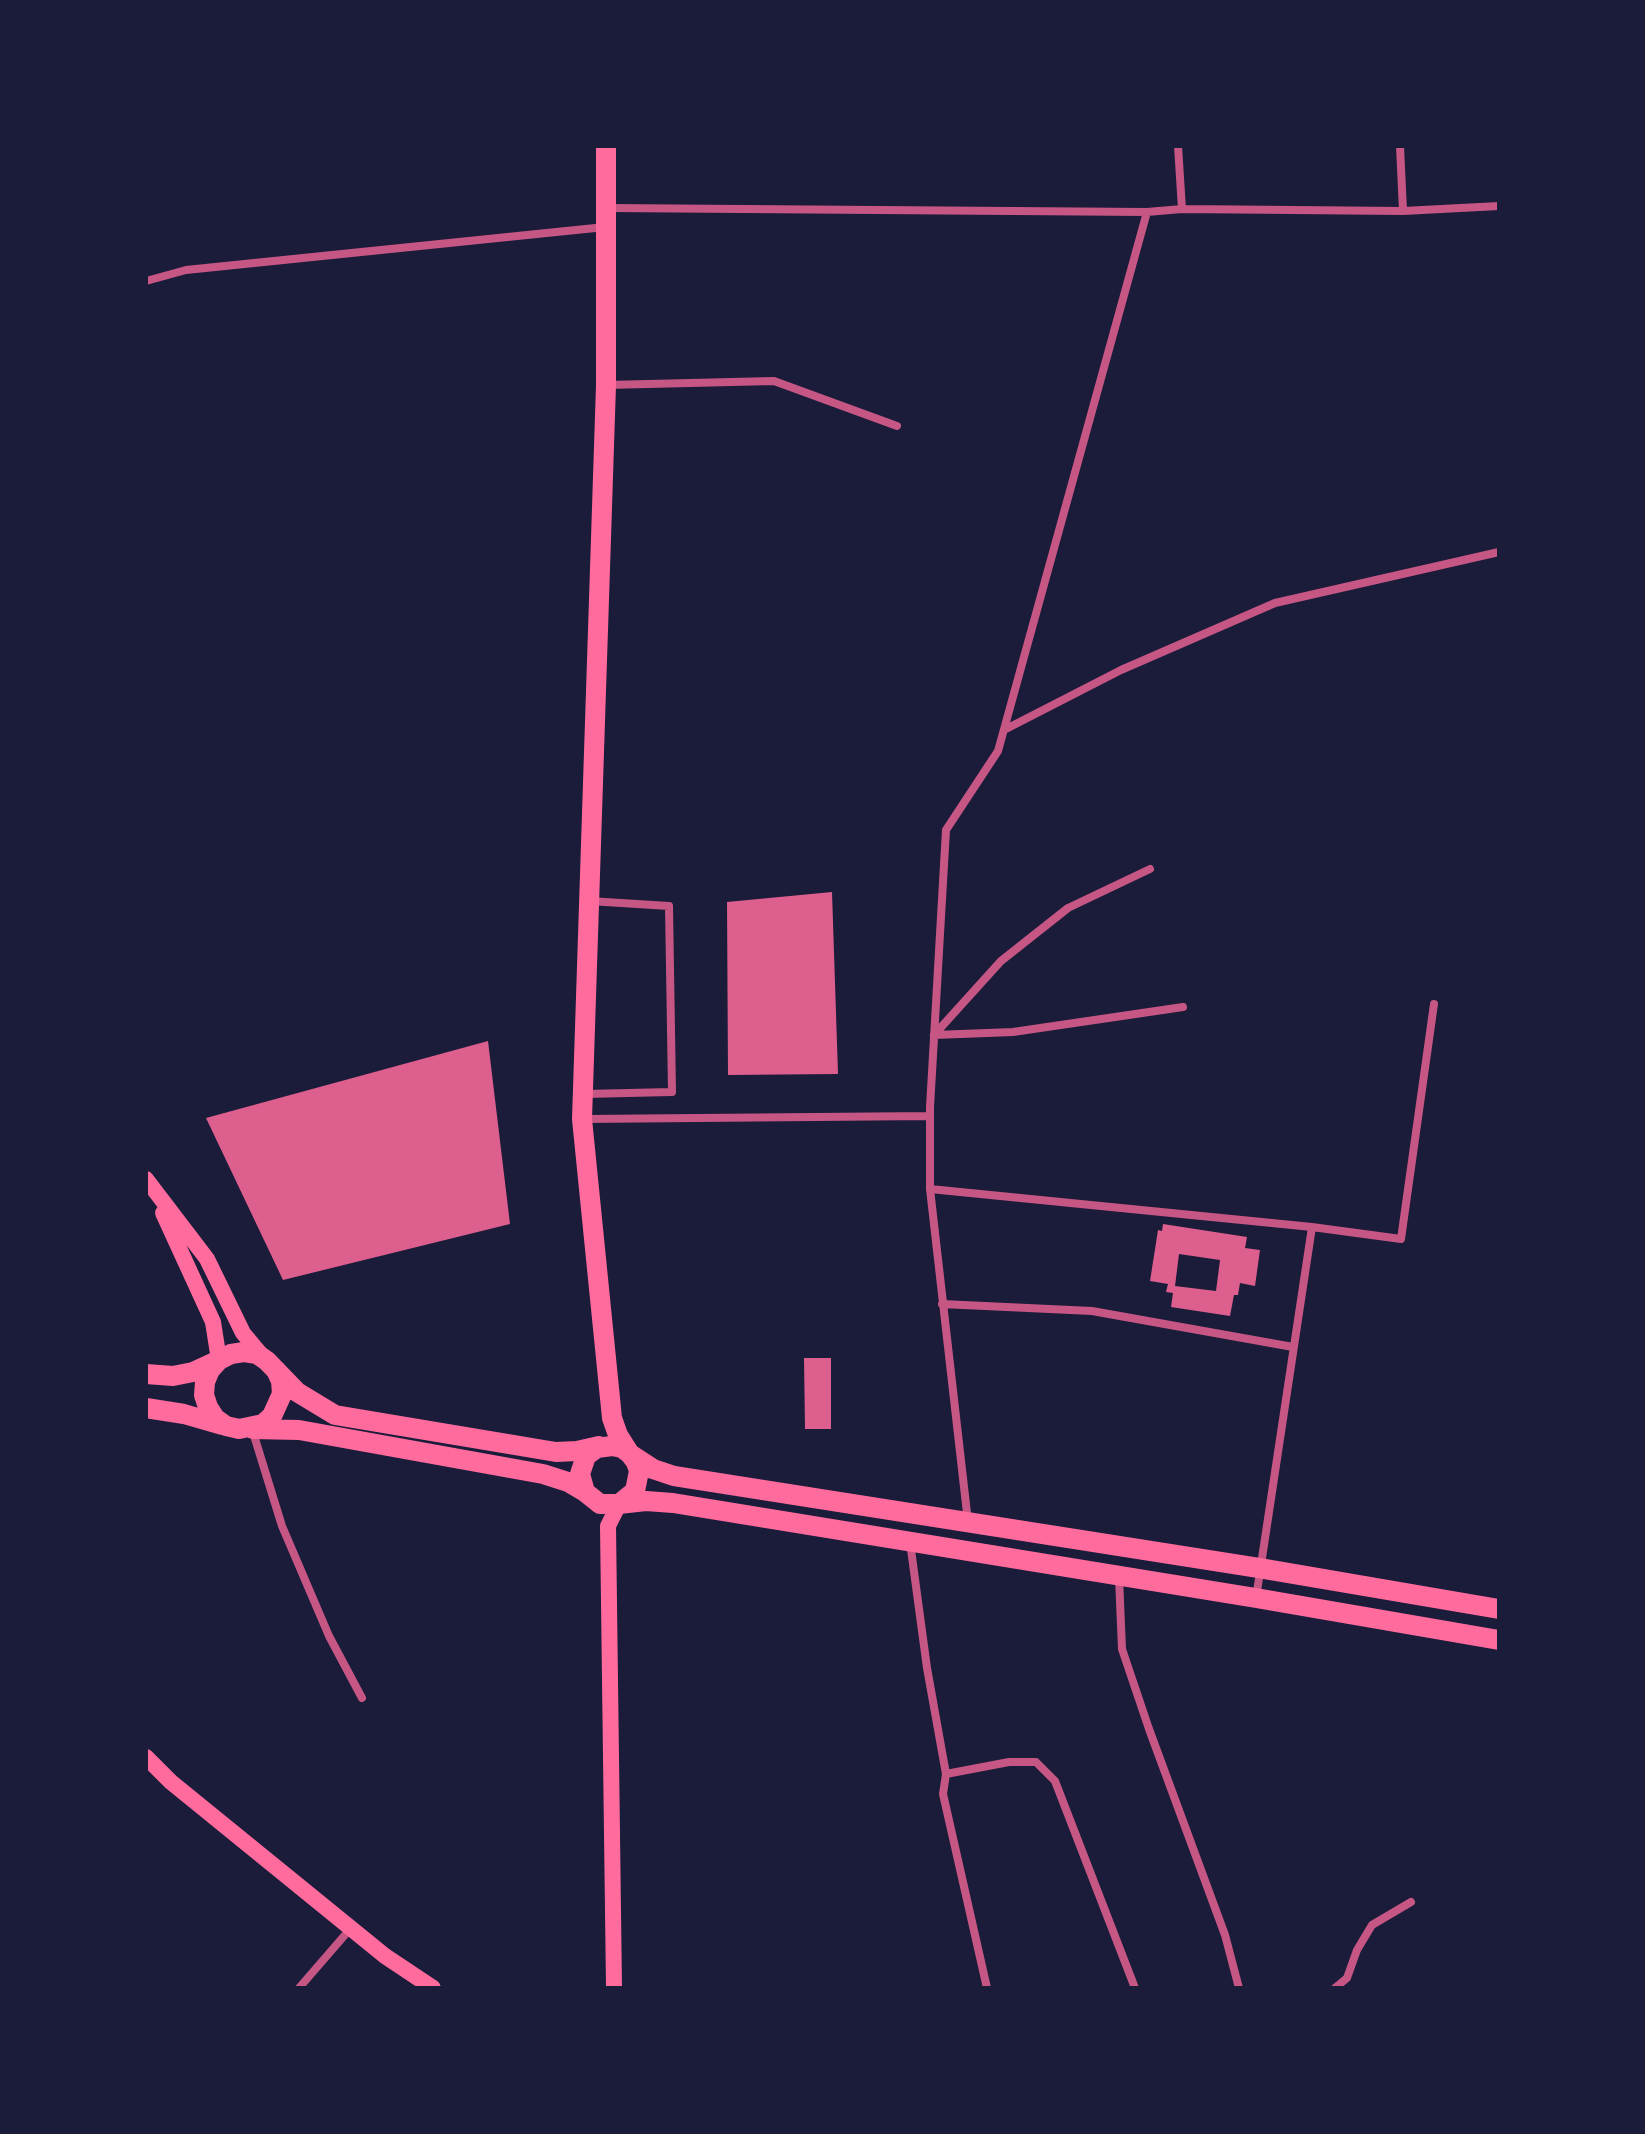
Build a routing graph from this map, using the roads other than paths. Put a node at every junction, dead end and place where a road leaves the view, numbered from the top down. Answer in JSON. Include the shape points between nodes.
{"nodes":[{"id":1,"x":606,"y":146,"type":"edge"},
{"id":2,"x":1178,"y":146,"type":"edge"},
{"id":3,"x":1400,"y":146,"type":"edge"},
{"id":4,"x":1499,"y":206,"type":"edge"},
{"id":5,"x":1182,"y":209,"type":"junction"},
{"id":6,"x":1403,"y":211,"type":"junction"},
{"id":7,"x":1147,"y":212,"type":"junction"},
{"id":8,"x":606,"y":217,"type":"junction"},
{"id":9,"x":146,"y":281,"type":"edge"},
{"id":10,"x":606,"y":385,"type":"junction"},
{"id":11,"x":897,"y":426,"type":"dead end"},
{"id":12,"x":1499,"y":552,"type":"edge"},
{"id":13,"x":1004,"y":730,"type":"junction"},
{"id":14,"x":1150,"y":869,"type":"dead end"},
{"id":15,"x":589,"y":901,"type":"junction"},
{"id":16,"x":1434,"y":1004,"type":"dead end"},
{"id":17,"x":1183,"y":1007,"type":"dead end"},
{"id":18,"x":934,"y":1035,"type":"junction"},
{"id":19,"x":583,"y":1094,"type":"junction"},
{"id":20,"x":930,"y":1116,"type":"junction"},
{"id":21,"x":582,"y":1119,"type":"junction"},
{"id":22,"x":148,"y":1182,"type":"edge"},
{"id":23,"x":930,"y":1189,"type":"junction"},
{"id":24,"x":1312,"y":1227,"type":"junction"},
{"id":25,"x":942,"y":1304,"type":"junction"},
{"id":26,"x":1293,"y":1347,"type":"junction"},
{"id":27,"x":219,"y":1360,"type":"junction"},
{"id":28,"x":272,"y":1366,"type":"junction"},
{"id":29,"x":146,"y":1374,"type":"edge"},
{"id":30,"x":146,"y":1408,"type":"edge"},
{"id":31,"x":612,"y":1418,"type":"junction"},
{"id":32,"x":226,"y":1426,"type":"junction"},
{"id":33,"x":251,"y":1429,"type":"junction"},
{"id":34,"x":597,"y":1448,"type":"junction"},
{"id":35,"x":630,"y":1454,"type":"junction"},
{"id":36,"x":588,"y":1496,"type":"junction"},
{"id":37,"x":619,"y":1504,"type":"junction"},
{"id":38,"x":968,"y":1523,"type":"junction"},
{"id":39,"x":608,"y":1526,"type":"junction"},
{"id":40,"x":910,"y":1542,"type":"junction"},
{"id":41,"x":1259,"y":1568,"type":"junction"},
{"id":42,"x":1119,"y":1576,"type":"junction"},
{"id":43,"x":1256,"y":1598,"type":"junction"},
{"id":44,"x":1499,"y":1609,"type":"edge"},
{"id":45,"x":1499,"y":1640,"type":"edge"},
{"id":46,"x":362,"y":1698,"type":"dead end"},
{"id":47,"x":146,"y":1757,"type":"edge"},
{"id":48,"x":946,"y":1774,"type":"junction"},
{"id":49,"x":1411,"y":1902,"type":"dead end"},
{"id":50,"x":351,"y":1928,"type":"junction"},
{"id":51,"x":299,"y":1988,"type":"edge"},
{"id":52,"x":433,"y":1988,"type":"edge"},
{"id":53,"x":614,"y":1988,"type":"edge"},
{"id":54,"x":987,"y":1988,"type":"edge"},
{"id":55,"x":1135,"y":1988,"type":"edge"},
{"id":56,"x":1239,"y":1988,"type":"edge"},
{"id":57,"x":1335,"y":1988,"type":"edge"}],
"edges":[{"from":1,"to":8,"type":"main road"},
{"from":2,"to":5,"type":"street"},
{"from":3,"to":6,"type":"street"},
{"from":4,"to":6,"type":"street"},
{"from":5,"to":6,"type":"street"},
{"from":5,"to":7,"type":"street"},
{"from":7,"to":8,"type":"street"},
{"from":7,"to":13,"type":"street"},
{"from":8,"to":9,"type":"street","via":[[186,270]]},
{"from":8,"to":10,"type":"main road"},
{"from":10,"to":11,"type":"street","via":[[774,381]]},
{"from":10,"to":15,"type":"main road"},
{"from":12,"to":13,"type":"street","via":[[1275,603],[1121,670]]},
{"from":13,"to":18,"type":"street","via":[[998,751],[946,830]]},
{"from":14,"to":18,"type":"street","via":[[1068,908],[1001,961]]},
{"from":15,"to":19,"type":"main road"},
{"from":15,"to":19,"type":"street","via":[[669,906],[672,1092]]},
{"from":16,"to":24,"type":"street","via":[[1401,1239]]},
{"from":17,"to":18,"type":"street","via":[[1013,1032]]},
{"from":18,"to":20,"type":"street"},
{"from":19,"to":21,"type":"main road"},
{"from":20,"to":21,"type":"street"},
{"from":20,"to":23,"type":"street"},
{"from":21,"to":31,"type":"main road"},
{"from":22,"to":27,"type":"main road","via":[[213,1322]]},
{"from":22,"to":28,"type":"main road","via":[[207,1259],[243,1333]]},
{"from":23,"to":24,"type":"street"},
{"from":23,"to":25,"type":"street"},
{"from":24,"to":26,"type":"street"},
{"from":25,"to":26,"type":"street","via":[[1092,1311]]},
{"from":25,"to":38,"type":"street"},
{"from":26,"to":41,"type":"street"},
{"from":27,"to":28,"type":"main road","via":[[244,1352],[257,1354]]},
{"from":27,"to":29,"type":"main road","via":[[173,1376]]},
{"from":27,"to":32,"type":"main road","via":[[210,1370],[204,1395],[215,1418]]},
{"from":28,"to":33,"type":"main road","via":[[281,1381],[279,1406]]},
{"from":28,"to":34,"type":"main road","via":[[297,1392],[335,1415],[556,1452]]},
{"from":30,"to":32,"type":"main road"},
{"from":31,"to":34,"type":"main road"},
{"from":31,"to":35,"type":"main road"},
{"from":32,"to":33,"type":"main road"},
{"from":33,"to":36,"type":"main road","via":[[299,1430],[543,1474]]},
{"from":33,"to":46,"type":"street","via":[[282,1526]]},
{"from":34,"to":35,"type":"main road","via":[[612,1446]]},
{"from":34,"to":36,"type":"main road","via":[[586,1456],[580,1474]]},
{"from":35,"to":37,"type":"main road","via":[[639,1482]]},
{"from":35,"to":38,"type":"main road","via":[[674,1476]]},
{"from":36,"to":37,"type":"main road","via":[[600,1504]]},
{"from":36,"to":39,"type":"main road"},
{"from":37,"to":39,"type":"main road"},
{"from":37,"to":40,"type":"main road","via":[[673,1503]]},
{"from":38,"to":41,"type":"main road"},
{"from":39,"to":53,"type":"main road"},
{"from":40,"to":42,"type":"main road"},
{"from":40,"to":48,"type":"street"},
{"from":41,"to":43,"type":"street"},
{"from":41,"to":44,"type":"main road"},
{"from":42,"to":43,"type":"main road"},
{"from":42,"to":56,"type":"street","via":[[1122,1649],[1225,1935]]},
{"from":43,"to":45,"type":"main road"},
{"from":47,"to":50,"type":"main road"},
{"from":48,"to":54,"type":"street","via":[[943,1794]]},
{"from":48,"to":55,"type":"street","via":[[1036,1762],[1055,1781]]},
{"from":49,"to":57,"type":"street","via":[[1372,1925],[1347,1978]]},
{"from":50,"to":51,"type":"street"},
{"from":50,"to":52,"type":"main road"}]}
